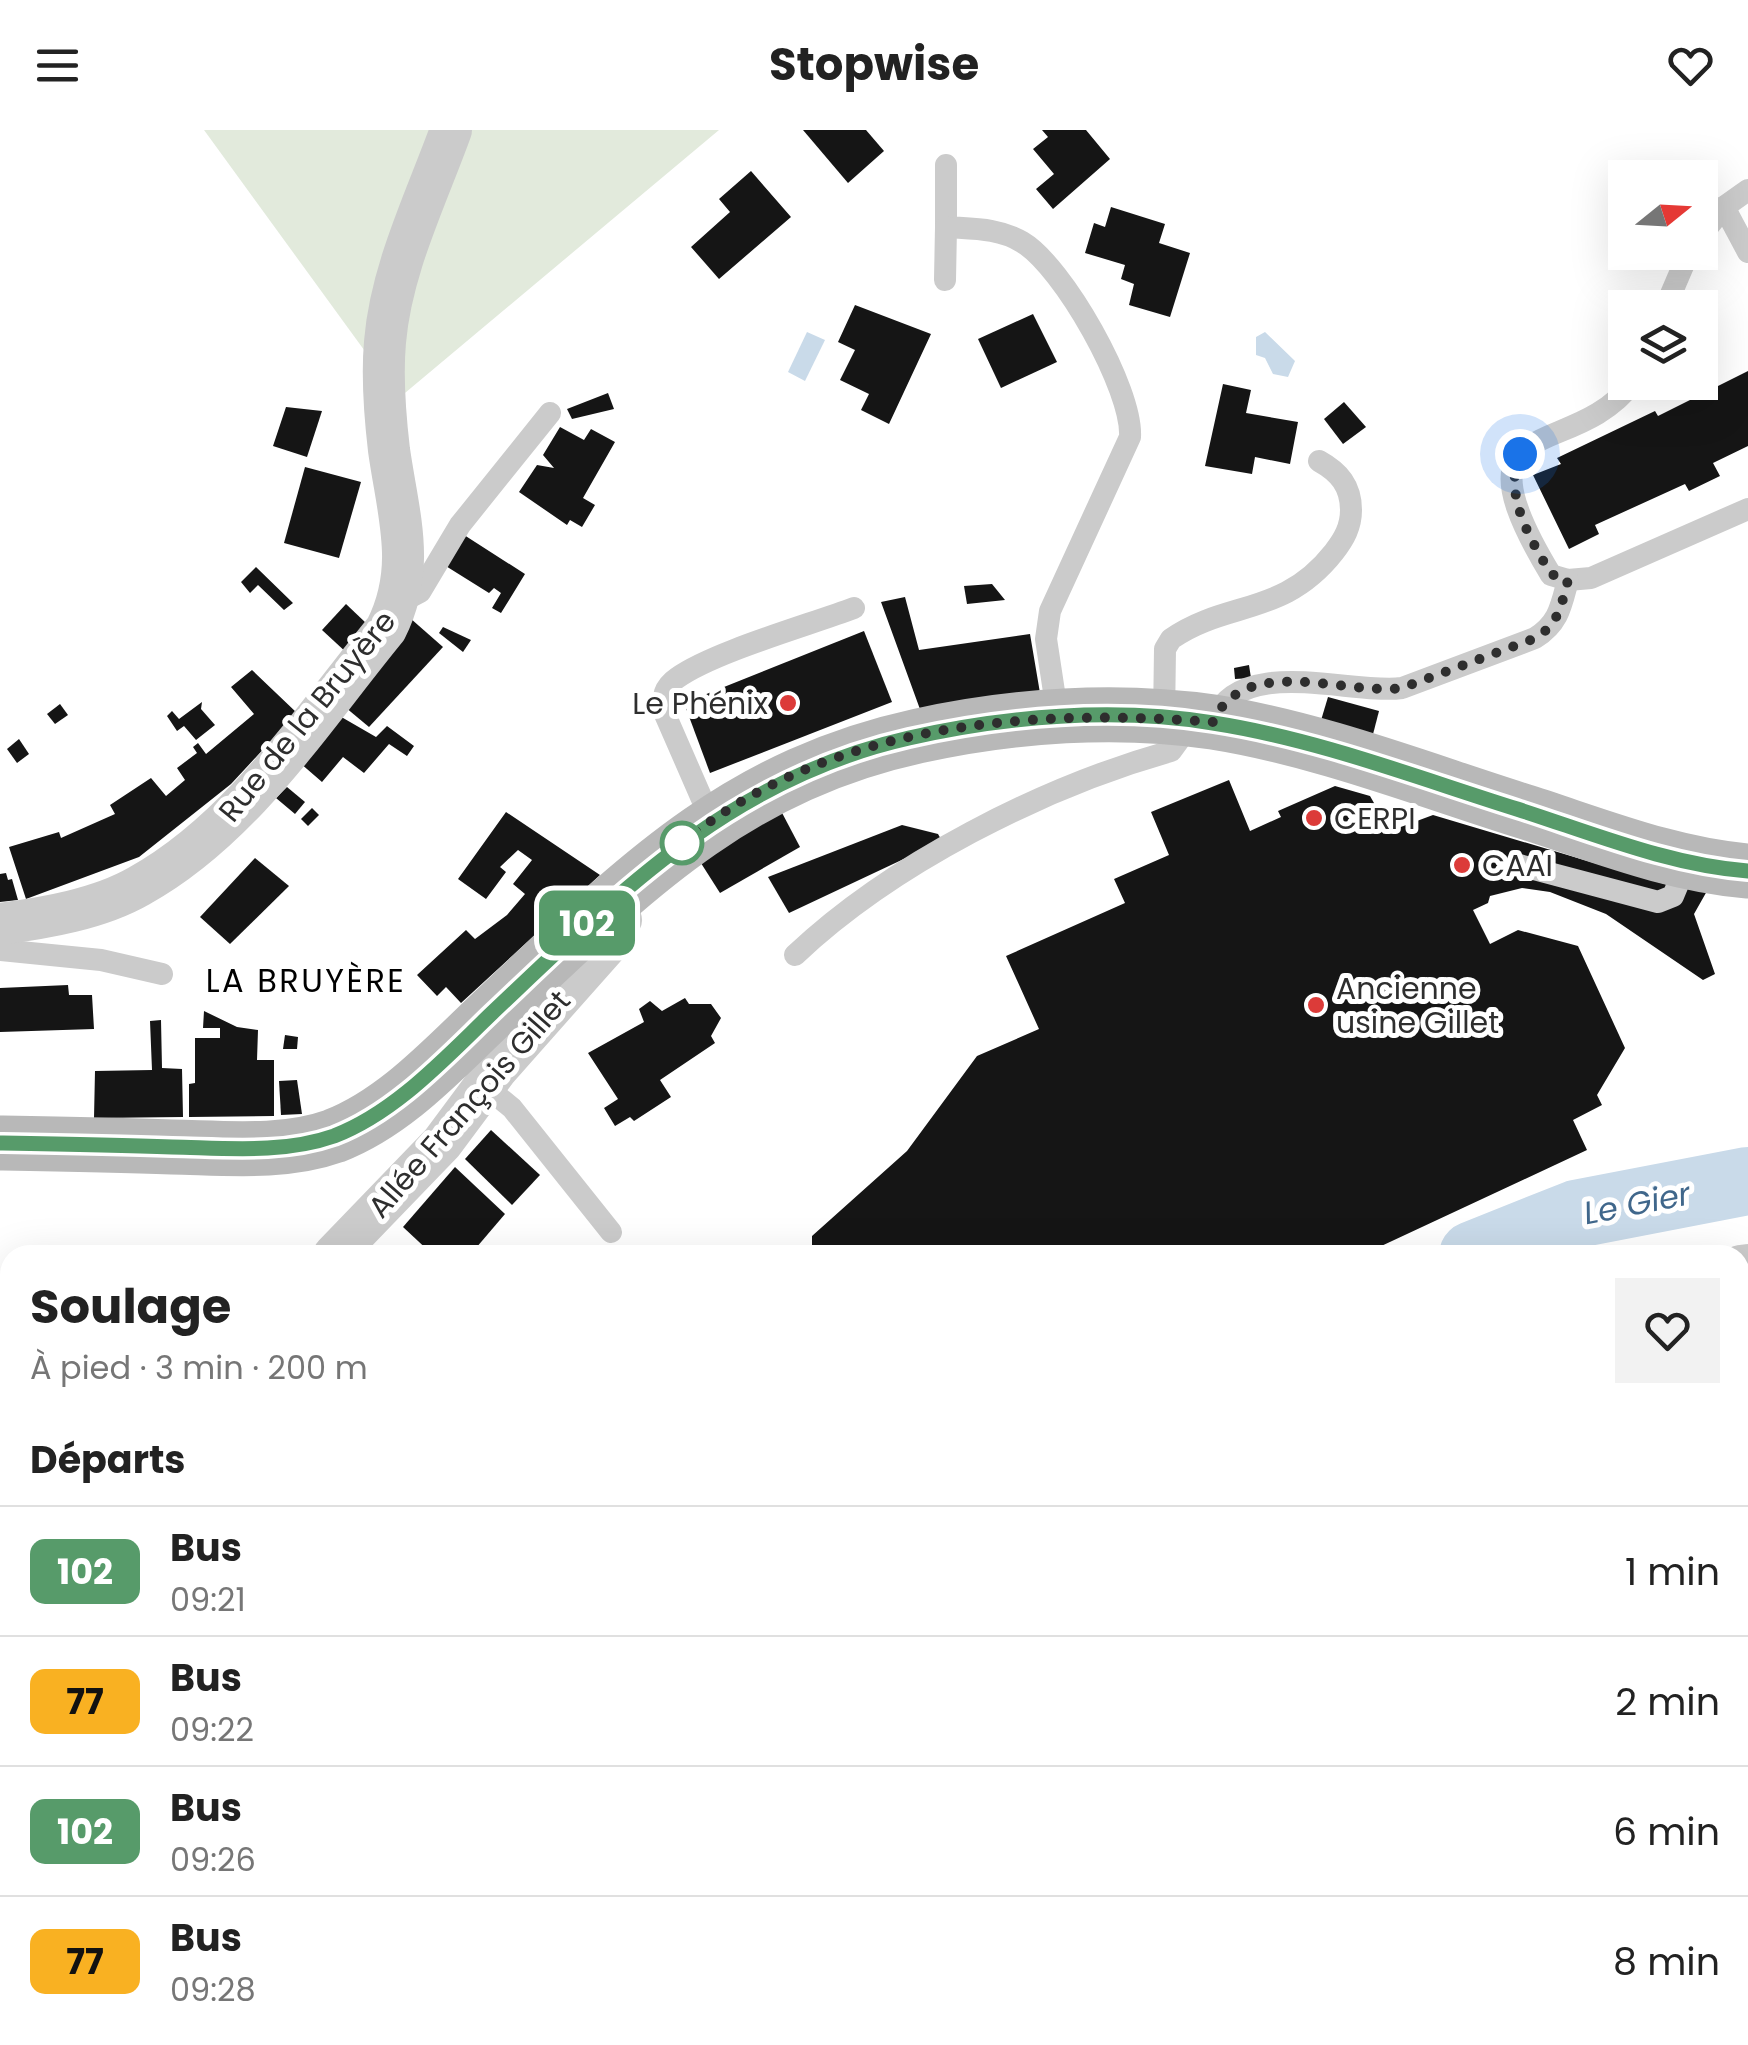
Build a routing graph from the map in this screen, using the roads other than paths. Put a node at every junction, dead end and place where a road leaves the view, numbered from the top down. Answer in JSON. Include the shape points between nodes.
{"nodes":[{"id":1,"x":451,"y":130,"type":"edge"},
{"id":2,"x":946,"y":165,"type":"dead end"},
{"id":3,"x":1748,"y":190,"type":"edge"},
{"id":4,"x":1724,"y":208,"type":"junction"},
{"id":5,"x":1718,"y":215,"type":"edge"},
{"id":6,"x":946,"y":227,"type":"junction"},
{"id":7,"x":1748,"y":252,"type":"edge"},
{"id":8,"x":945,"y":280,"type":"dead end"},
{"id":9,"x":1611,"y":400,"type":"edge"},
{"id":10,"x":550,"y":413,"type":"dead end"},
{"id":11,"x":1319,"y":461,"type":"dead end"},
{"id":12,"x":1748,"y":509,"type":"edge"},
{"id":13,"x":1568,"y":580,"type":"junction"},
{"id":14,"x":399,"y":603,"type":"junction"},
{"id":15,"x":854,"y":608,"type":"dead end"},
{"id":16,"x":1058,"y":718,"type":"junction"},
{"id":17,"x":1186,"y":720,"type":"junction"},
{"id":18,"x":712,"y":822,"type":"junction"},
{"id":19,"x":1688,"y":860,"type":"junction"},
{"id":20,"x":1519,"y":865,"type":"dead end"},
{"id":21,"x":1748,"y":870,"type":"edge"},
{"id":22,"x":614,"y":899,"type":"junction"},
{"id":23,"x":0,"y":924,"type":"edge"},
{"id":24,"x":0,"y":950,"type":"edge"},
{"id":25,"x":794,"y":955,"type":"dead end"},
{"id":26,"x":162,"y":974,"type":"dead end"},
{"id":27,"x":485,"y":1086,"type":"junction"},
{"id":28,"x":0,"y":1142,"type":"edge"},
{"id":29,"x":611,"y":1232,"type":"dead end"},
{"id":30,"x":344,"y":1245,"type":"edge"}],
"edges":[{"from":1,"to":14,"type":"street","name":"Rue de la Bruyère","via":[[393,286],[385,344],[389,447],[406,540]]},
{"from":2,"to":6,"type":"lane"},
{"from":3,"to":4,"type":"lane"},
{"from":4,"to":5,"type":"lane"},
{"from":4,"to":7,"type":"lane"},
{"from":6,"to":8,"type":"lane"},
{"from":6,"to":16,"type":"lane","via":[[1005,233],[1042,257],[1078,306],[1130,413],[1130,437],[1050,611],[1046,640]]},
{"from":9,"to":13,"type":"lane","via":[[1532,441],[1511,474],[1538,554],[1551,574]]},
{"from":10,"to":14,"type":"lane","name":"Rue de la Bruyère","via":[[460,525],[420,592]]},
{"from":11,"to":17,"type":"lane","via":[[1343,478],[1350,498],[1346,537],[1277,600],[1171,639],[1165,650]]},
{"from":12,"to":13,"type":"lane","via":[[1590,578]]},
{"from":13,"to":17,"type":"lane","via":[[1559,615],[1536,638],[1402,688],[1304,682],[1250,688]]},
{"from":14,"to":23,"type":"street","name":"Rue de la Bruyère","via":[[374,644],[249,796],[207,836],[136,888]]},
{"from":15,"to":18,"type":"lane","via":[[696,668],[667,687],[664,712]]},
{"from":16,"to":17,"type":"main road"},
{"from":16,"to":18,"type":"main road","via":[[960,728],[842,755],[772,785]]},
{"from":17,"to":19,"type":"main road","via":[[1318,746]]},
{"from":17,"to":25,"type":"lane","via":[[1171,750],[1089,777],[902,870]]},
{"from":18,"to":22,"type":"main road"},
{"from":19,"to":20,"type":"lane","via":[[1673,896],[1658,902]]},
{"from":19,"to":21,"type":"main road"},
{"from":22,"to":27,"type":"street","name":"Allée François Gillet","via":[[621,920],[617,931]]},
{"from":22,"to":28,"type":"main road","via":[[393,1102],[334,1136],[232,1148]]},
{"from":24,"to":26,"type":"lane"},
{"from":27,"to":29,"type":"lane","via":[[512,1108]]},
{"from":27,"to":30,"type":"street","name":"Allée François Gillet","via":[[442,1143]]}]}
